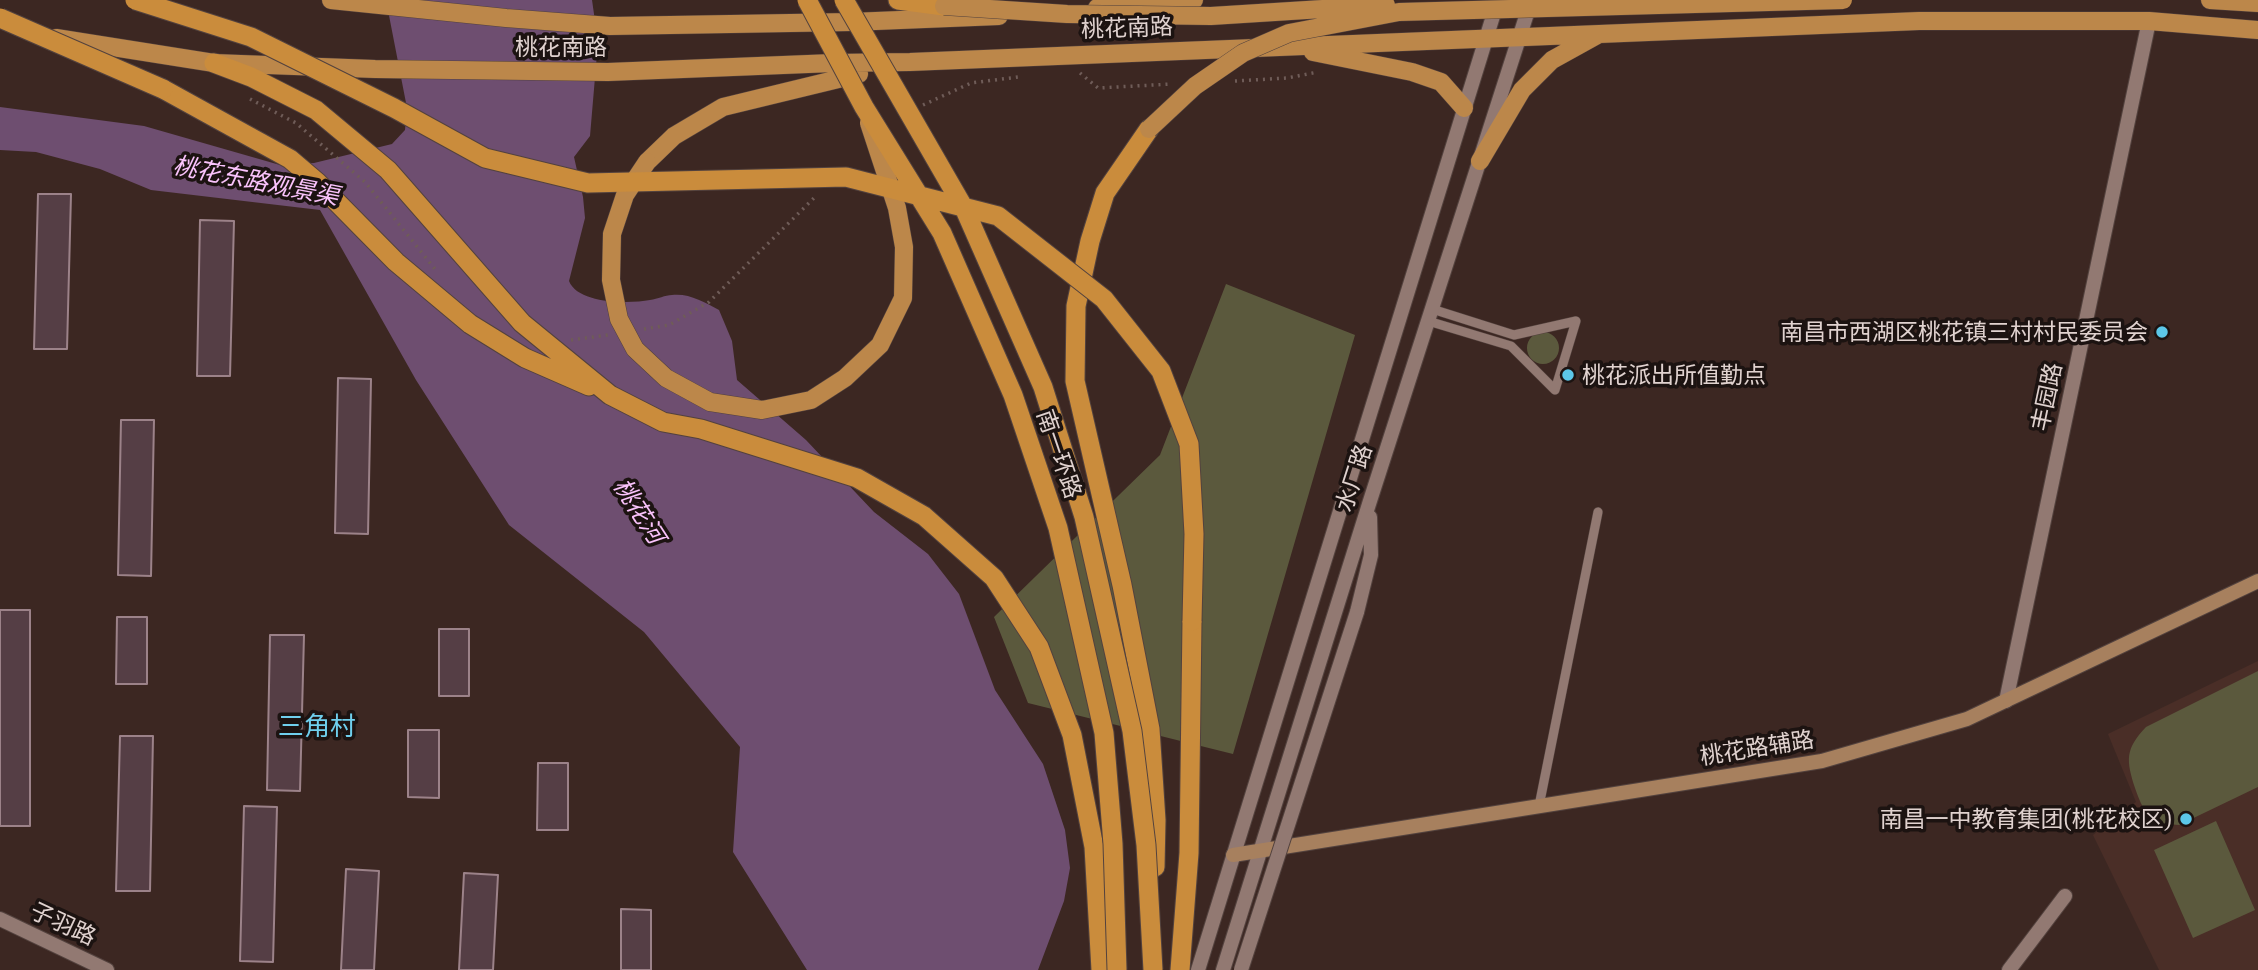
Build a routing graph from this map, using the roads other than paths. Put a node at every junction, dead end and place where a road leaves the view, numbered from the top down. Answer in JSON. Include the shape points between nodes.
{"nodes":[{"id":1,"x":135,"y":0,"type":"edge"},
{"id":2,"x":331,"y":0,"type":"edge"},
{"id":3,"x":806,"y":0,"type":"edge"},
{"id":4,"x":842,"y":0,"type":"edge"},
{"id":5,"x":898,"y":0,"type":"edge"},
{"id":6,"x":1194,"y":0,"type":"edge"},
{"id":7,"x":1498,"y":0,"type":"edge"},
{"id":8,"x":1534,"y":0,"type":"edge"},
{"id":9,"x":1843,"y":0,"type":"edge"},
{"id":10,"x":2210,"y":0,"type":"edge"},
{"id":11,"x":2258,"y":3,"type":"edge"},
{"id":12,"x":944,"y":6,"type":"joint"},
{"id":13,"x":0,"y":18,"type":"edge"},
{"id":14,"x":2149,"y":21,"type":"junction"},
{"id":15,"x":851,"y":22,"type":"junction"},
{"id":16,"x":816,"y":23,"type":"junction"},
{"id":17,"x":0,"y":28,"type":"edge"},
{"id":18,"x":2258,"y":30,"type":"edge"},
{"id":19,"x":1603,"y":33,"type":"junction"},
{"id":20,"x":1520,"y":36,"type":"junction"},
{"id":21,"x":1486,"y":37,"type":"junction"},
{"id":22,"x":1282,"y":46,"type":"junction"},
{"id":23,"x":910,"y":62,"type":"junction"},
{"id":24,"x":214,"y":63,"type":"junction"},
{"id":25,"x":833,"y":63,"type":"junction"},
{"id":26,"x":869,"y":63,"type":"junction"},
{"id":27,"x":864,"y":107,"type":"junction"},
{"id":28,"x":1464,"y":108,"type":"junction"},
{"id":29,"x":1149,"y":129,"type":"joint"},
{"id":30,"x":1480,"y":161,"type":"junction"},
{"id":31,"x":1430,"y":315,"type":"junction"},
{"id":32,"x":610,"y":395,"type":"junction"},
{"id":33,"x":1369,"y":504,"type":"junction"},
{"id":34,"x":1598,"y":512,"type":"dead end"},
{"id":35,"x":2258,"y":581,"type":"edge"},
{"id":36,"x":2006,"y":701,"type":"junction"},
{"id":37,"x":1539,"y":806,"type":"junction"},
{"id":38,"x":1260,"y":851,"type":"junction"},
{"id":39,"x":1233,"y":855,"type":"junction"},
{"id":40,"x":2065,"y":896,"type":"dead end"},
{"id":41,"x":0,"y":919,"type":"edge"},
{"id":42,"x":1153,"y":968,"type":"edge"},
{"id":43,"x":107,"y":970,"type":"edge"},
{"id":44,"x":1101,"y":970,"type":"edge"},
{"id":45,"x":1117,"y":970,"type":"edge"},
{"id":46,"x":1180,"y":970,"type":"edge"},
{"id":47,"x":1198,"y":970,"type":"edge"},
{"id":48,"x":1223,"y":970,"type":"edge"},
{"id":49,"x":1241,"y":970,"type":"edge"},
{"id":50,"x":2009,"y":970,"type":"edge"}],
"edges":[{"from":1,"to":46,"type":"highway","bridge":true,"via":[[251,37],[485,158],[588,183],[846,177],[998,216],[1104,299],[1161,372],[1189,444],[1194,534],[1189,853]]},
{"from":2,"to":16,"type":"main road","name":"桃花南路","via":[[610,26]]},
{"from":3,"to":16,"type":"main road"},
{"from":3,"to":27,"type":"highway","name":"南一环路","bridge":true},
{"from":4,"to":15,"type":"main road"},
{"from":4,"to":42,"type":"highway","name":"南一环路","bridge":true,"via":[[965,210],[1043,387],[1084,517],[1132,731],[1146,845]]},
{"from":5,"to":12,"type":"highway"},
{"from":6,"to":15,"type":"main road","name":"桃花南路","via":[[986,17]]},
{"from":7,"to":21,"type":"street","name":"水厂路"},
{"from":8,"to":12,"type":"main road","bridge":true,"via":[[1211,16]]},
{"from":8,"to":20,"type":"street","name":"水厂路"},
{"from":9,"to":29,"type":"main road","bridge":true,"via":[[1399,12],[1289,33],[1243,53],[1195,86]]},
{"from":10,"to":11,"type":"main road"},
{"from":13,"to":32,"type":"highway","bridge":true,"via":[[163,89],[290,159],[461,318],[525,358]]},
{"from":14,"to":18,"type":"main road","name":"桃花南路"},
{"from":14,"to":19,"type":"main road","name":"桃花南路","via":[[1919,20]]},
{"from":14,"to":36,"type":"street","name":"丰园路"},
{"from":15,"to":16,"type":"main road","name":"桃花南路"},
{"from":15,"to":26,"type":"main road"},
{"from":16,"to":25,"type":"main road"},
{"from":17,"to":24,"type":"main road","name":"桃花南路"},
{"from":19,"to":20,"type":"main road","name":"桃花南路"},
{"from":19,"to":30,"type":"main road","via":[[1552,60],[1522,90]]},
{"from":20,"to":21,"type":"main road","name":"桃花南路"},
{"from":20,"to":30,"type":"street","name":"水厂路"},
{"from":21,"to":22,"type":"main road","name":"桃花南路"},
{"from":21,"to":28,"type":"street","name":"水厂路"},
{"from":22,"to":23,"type":"main road","name":"桃花南路"},
{"from":22,"to":28,"type":"main road","via":[[1412,72],[1441,82]]},
{"from":23,"to":26,"type":"main road","name":"桃花南路"},
{"from":23,"to":27,"type":"main road","bridge":true,"via":[[723,107],[674,136],[647,162],[625,195],[612,234],[611,280],[619,319],[635,349],[666,378],[710,402],[762,410],[811,400],[880,345],[903,298],[904,247],[897,208]]},
{"from":24,"to":25,"type":"main road","name":"桃花南路","via":[[608,72]]},
{"from":24,"to":32,"type":"highway","via":[[316,110],[388,170],[522,323]]},
{"from":25,"to":26,"type":"main road","name":"桃花南路"},
{"from":27,"to":45,"type":"highway","name":"南一环路","bridge":true,"via":[[942,233],[1013,395],[1058,528],[1104,733]]},
{"from":28,"to":39,"type":"street","name":"水厂路"},
{"from":29,"to":42,"type":"highway","bridge":true,"via":[[1105,193],[1090,241],[1076,306],[1075,381],[1150,729],[1156,820]]},
{"from":30,"to":31,"type":"street","name":"水厂路"},
{"from":31,"to":31,"type":"lane","via":[[1511,346],[1555,390],[1576,321],[1514,335]]},
{"from":31,"to":33,"type":"street","name":"水厂路"},
{"from":32,"to":44,"type":"highway","via":[[663,422],[701,429],[857,478],[924,516],[995,578],[1039,647],[1072,735],[1094,848]]},
{"from":33,"to":38,"type":"street","name":"水厂路"},
{"from":33,"to":49,"type":"street","bridge":true,"via":[[1371,555],[1357,612]]},
{"from":34,"to":37,"type":"lane"},
{"from":35,"to":36,"type":"main road","name":"桃花路辅路"},
{"from":36,"to":37,"type":"main road","name":"桃花路辅路","via":[[1967,719],[1822,761]]},
{"from":37,"to":38,"type":"main road","name":"桃花路辅路"},
{"from":38,"to":39,"type":"main road","name":"桃花路辅路"},
{"from":38,"to":48,"type":"street","name":"水厂路"},
{"from":39,"to":47,"type":"street","name":"水厂路"},
{"from":40,"to":50,"type":"street"},
{"from":41,"to":43,"type":"street","name":"子羽路"}]}
